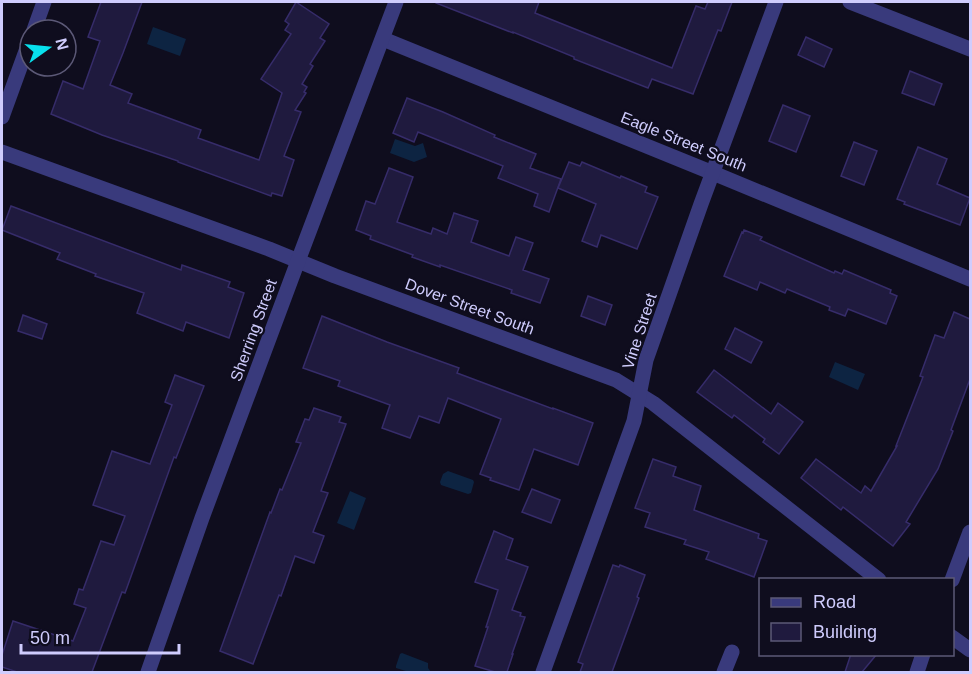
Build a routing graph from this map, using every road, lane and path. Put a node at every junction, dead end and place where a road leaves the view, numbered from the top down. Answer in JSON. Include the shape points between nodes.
{"nodes":[{"id":1,"x":44,"y":2,"type":"edge"},
{"id":2,"x":396,"y":2,"type":"edge"},
{"id":3,"x":776,"y":2,"type":"edge"},
{"id":4,"x":850,"y":2,"type":"edge"},
{"id":5,"x":38,"y":18,"type":"edge"},
{"id":6,"x":383,"y":39,"type":"junction"},
{"id":7,"x":970,"y":49,"type":"edge"},
{"id":8,"x":18,"y":73,"type":"edge"},
{"id":9,"x":2,"y":117,"type":"edge"},
{"id":10,"x":2,"y":152,"type":"edge"},
{"id":11,"x":713,"y":172,"type":"junction"},
{"id":12,"x":298,"y":261,"type":"junction"},
{"id":13,"x":970,"y":279,"type":"edge"},
{"id":14,"x":639,"y":394,"type":"junction"},
{"id":15,"x":970,"y":532,"type":"edge"},
{"id":16,"x":878,"y":578,"type":"edge"},
{"id":17,"x":952,"y":578,"type":"edge"},
{"id":18,"x":954,"y":638,"type":"edge"},
{"id":19,"x":970,"y":650,"type":"edge"},
{"id":20,"x":732,"y":652,"type":"dead end"},
{"id":21,"x":922,"y":656,"type":"edge"},
{"id":22,"x":148,"y":672,"type":"edge"},
{"id":23,"x":543,"y":672,"type":"edge"},
{"id":24,"x":724,"y":672,"type":"edge"},
{"id":25,"x":917,"y":672,"type":"edge"}],
"edges":[{"from":1,"to":5,"type":"street"},
{"from":2,"to":6,"type":"street","name":"Sherring Street"},
{"from":3,"to":11,"type":"street","name":"Vine Street"},
{"from":4,"to":7,"type":"street"},
{"from":6,"to":11,"type":"street","name":"Eagle Street South"},
{"from":6,"to":12,"type":"street","name":"Sherring Street"},
{"from":8,"to":9,"type":"street"},
{"from":10,"to":12,"type":"street","name":"Dover Street South"},
{"from":11,"to":13,"type":"street","name":"Eagle Street South"},
{"from":11,"to":14,"type":"street","name":"Vine Street","via":[[646,360]]},
{"from":12,"to":14,"type":"street","name":"Dover Street South","via":[[616,380]]},
{"from":12,"to":22,"type":"street","name":"Sherring Street"},
{"from":14,"to":16,"type":"street","name":"Dover Street South"},
{"from":14,"to":23,"type":"street","name":"Vine Street","via":[[634,421]]},
{"from":15,"to":17,"type":"street"},
{"from":18,"to":19,"type":"street"},
{"from":20,"to":24,"type":"street"},
{"from":21,"to":25,"type":"street"}]}
